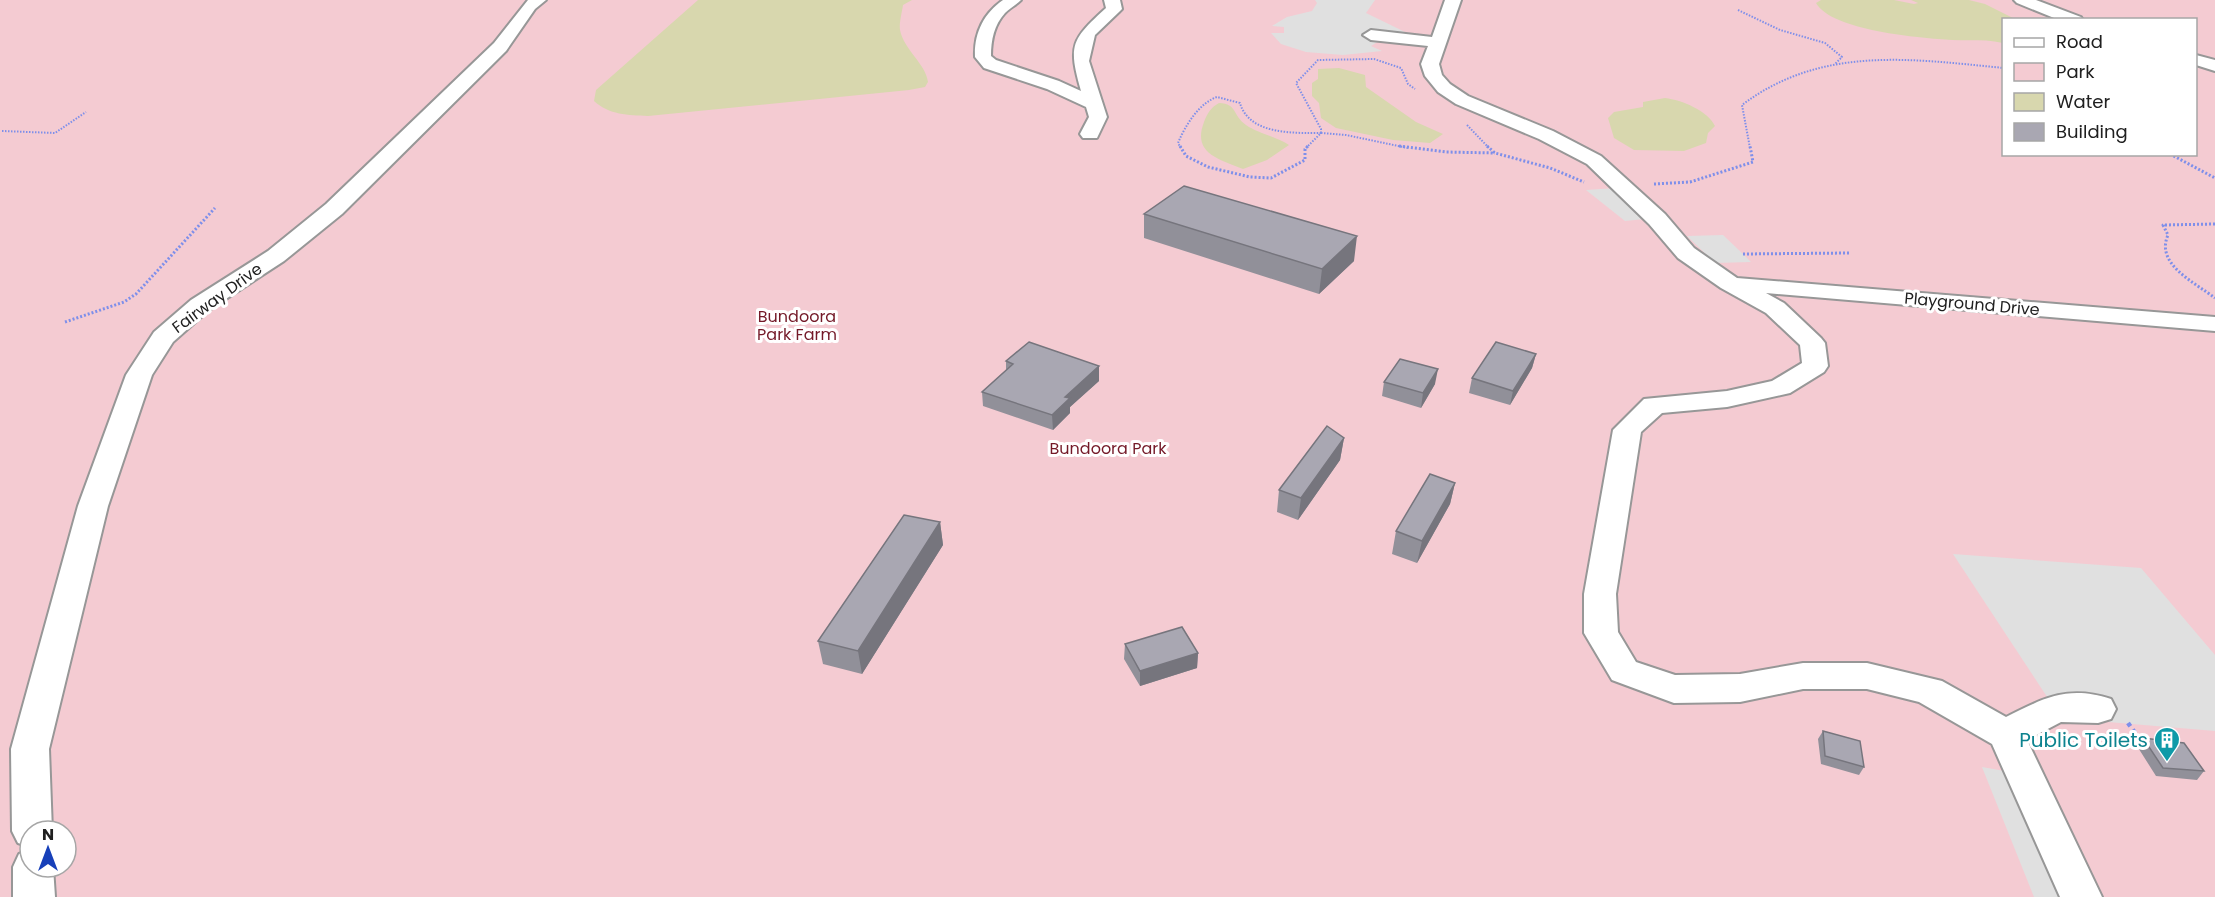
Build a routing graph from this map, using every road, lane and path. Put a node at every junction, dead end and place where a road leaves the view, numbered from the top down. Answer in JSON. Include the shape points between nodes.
{"nodes":[{"id":1,"x":538,"y":0,"type":"edge"},
{"id":2,"x":1013,"y":0,"type":"edge"},
{"id":3,"x":1112,"y":0,"type":"edge"},
{"id":4,"x":1453,"y":0,"type":"edge"},
{"id":5,"x":2022,"y":0,"type":"edge"},
{"id":6,"x":1738,"y":10,"type":"dead end"},
{"id":7,"x":2070,"y":18,"type":"edge"},
{"id":8,"x":1371,"y":35,"type":"dead end"},
{"id":9,"x":1436,"y":42,"type":"junction"},
{"id":10,"x":2197,"y":60,"type":"edge"},
{"id":11,"x":1834,"y":64,"type":"junction"},
{"id":12,"x":2215,"y":66,"type":"edge"},
{"id":13,"x":2002,"y":68,"type":"edge"},
{"id":14,"x":1417,"y":90,"type":"dead end"},
{"id":15,"x":1095,"y":104,"type":"junction"},
{"id":16,"x":86,"y":112,"type":"dead end"},
{"id":17,"x":1464,"y":120,"type":"dead end"},
{"id":18,"x":2,"y":130,"type":"dead end"},
{"id":19,"x":1321,"y":133,"type":"junction"},
{"id":20,"x":1090,"y":134,"type":"dead end"},
{"id":21,"x":1495,"y":153,"type":"junction"},
{"id":22,"x":2174,"y":156,"type":"edge"},
{"id":23,"x":2215,"y":178,"type":"edge"},
{"id":24,"x":1623,"y":186,"type":"junction"},
{"id":25,"x":215,"y":208,"type":"dead end"},
{"id":26,"x":2215,"y":224,"type":"edge"},
{"id":27,"x":1849,"y":253,"type":"dead end"},
{"id":28,"x":1743,"y":254,"type":"dead end"},
{"id":29,"x":1729,"y":283,"type":"junction"},
{"id":30,"x":2215,"y":298,"type":"edge"},
{"id":31,"x":65,"y":322,"type":"dead end"},
{"id":32,"x":2215,"y":324,"type":"edge"},
{"id":33,"x":2113,"y":716,"type":"joint"},
{"id":34,"x":2006,"y":734,"type":"junction"},
{"id":35,"x":2145,"y":747,"type":"edge"},
{"id":36,"x":32,"y":819,"type":"edge"},
{"id":37,"x":33,"y":879,"type":"edge"},
{"id":38,"x":34,"y":897,"type":"edge"},
{"id":39,"x":2081,"y":897,"type":"edge"}],
"edges":[{"from":1,"to":36,"type":"street","name":"Fairway Drive","via":[[500,47],[334,209],[276,256],[200,305],[163,337],[139,375],[93,506],[30,749]]},
{"from":2,"to":15,"type":"street","via":[[993,16],[981,40],[983,57],[990,64],[1053,84]]},
{"from":3,"to":15,"type":"street","via":[[1114,9],[1087,34],[1081,61]]},
{"from":4,"to":9,"type":"street"},
{"from":5,"to":7,"type":"street"},
{"from":6,"to":11,"type":"path","via":[[1787,32],[1826,43],[1842,57]]},
{"from":8,"to":9,"type":"street"},
{"from":9,"to":24,"type":"street","via":[[1430,64],[1444,88],[1462,100],[1594,160]]},
{"from":10,"to":12,"type":"street"},
{"from":11,"to":13,"type":"path","via":[[1905,58]]},
{"from":11,"to":24,"type":"path","via":[[1766,87],[1742,105],[1753,162],[1690,182]]},
{"from":14,"to":19,"type":"path","via":[[1408,84],[1401,68],[1374,59],[1318,60],[1296,83]]},
{"from":15,"to":20,"type":"street","via":[[1098,117]]},
{"from":16,"to":18,"type":"path","via":[[55,133]]},
{"from":17,"to":21,"type":"path"},
{"from":19,"to":19,"type":"path","via":[[1288,133],[1267,128],[1250,120],[1240,103],[1215,97],[1207,101],[1180,134],[1178,143],[1186,156],[1208,167],[1271,178],[1305,160],[1305,150]]},
{"from":19,"to":21,"type":"path","via":[[1425,151]]},
{"from":21,"to":24,"type":"path","via":[[1550,168],[1591,185]]},
{"from":22,"to":23,"type":"path"},
{"from":24,"to":29,"type":"street","via":[[1686,252]]},
{"from":25,"to":31,"type":"path","via":[[136,294],[124,302]]},
{"from":26,"to":30,"type":"path","via":[[2163,225],[2168,235],[2163,246],[2167,261]]},
{"from":27,"to":28,"type":"path"},
{"from":29,"to":32,"type":"street","name":"Playground Drive"},
{"from":29,"to":34,"type":"street","via":[[1775,308],[1812,343],[1815,366],[1781,387],[1727,399],[1654,405],[1627,430],[1600,594],[1601,633],[1624,671],[1674,689],[1740,688],[1803,676],[1867,676],[1929,691]]},
{"from":33,"to":34,"type":"street","via":[[2056,708]]},
{"from":33,"to":35,"type":"path"},
{"from":34,"to":39,"type":"street"},
{"from":37,"to":38,"type":"street"}]}
